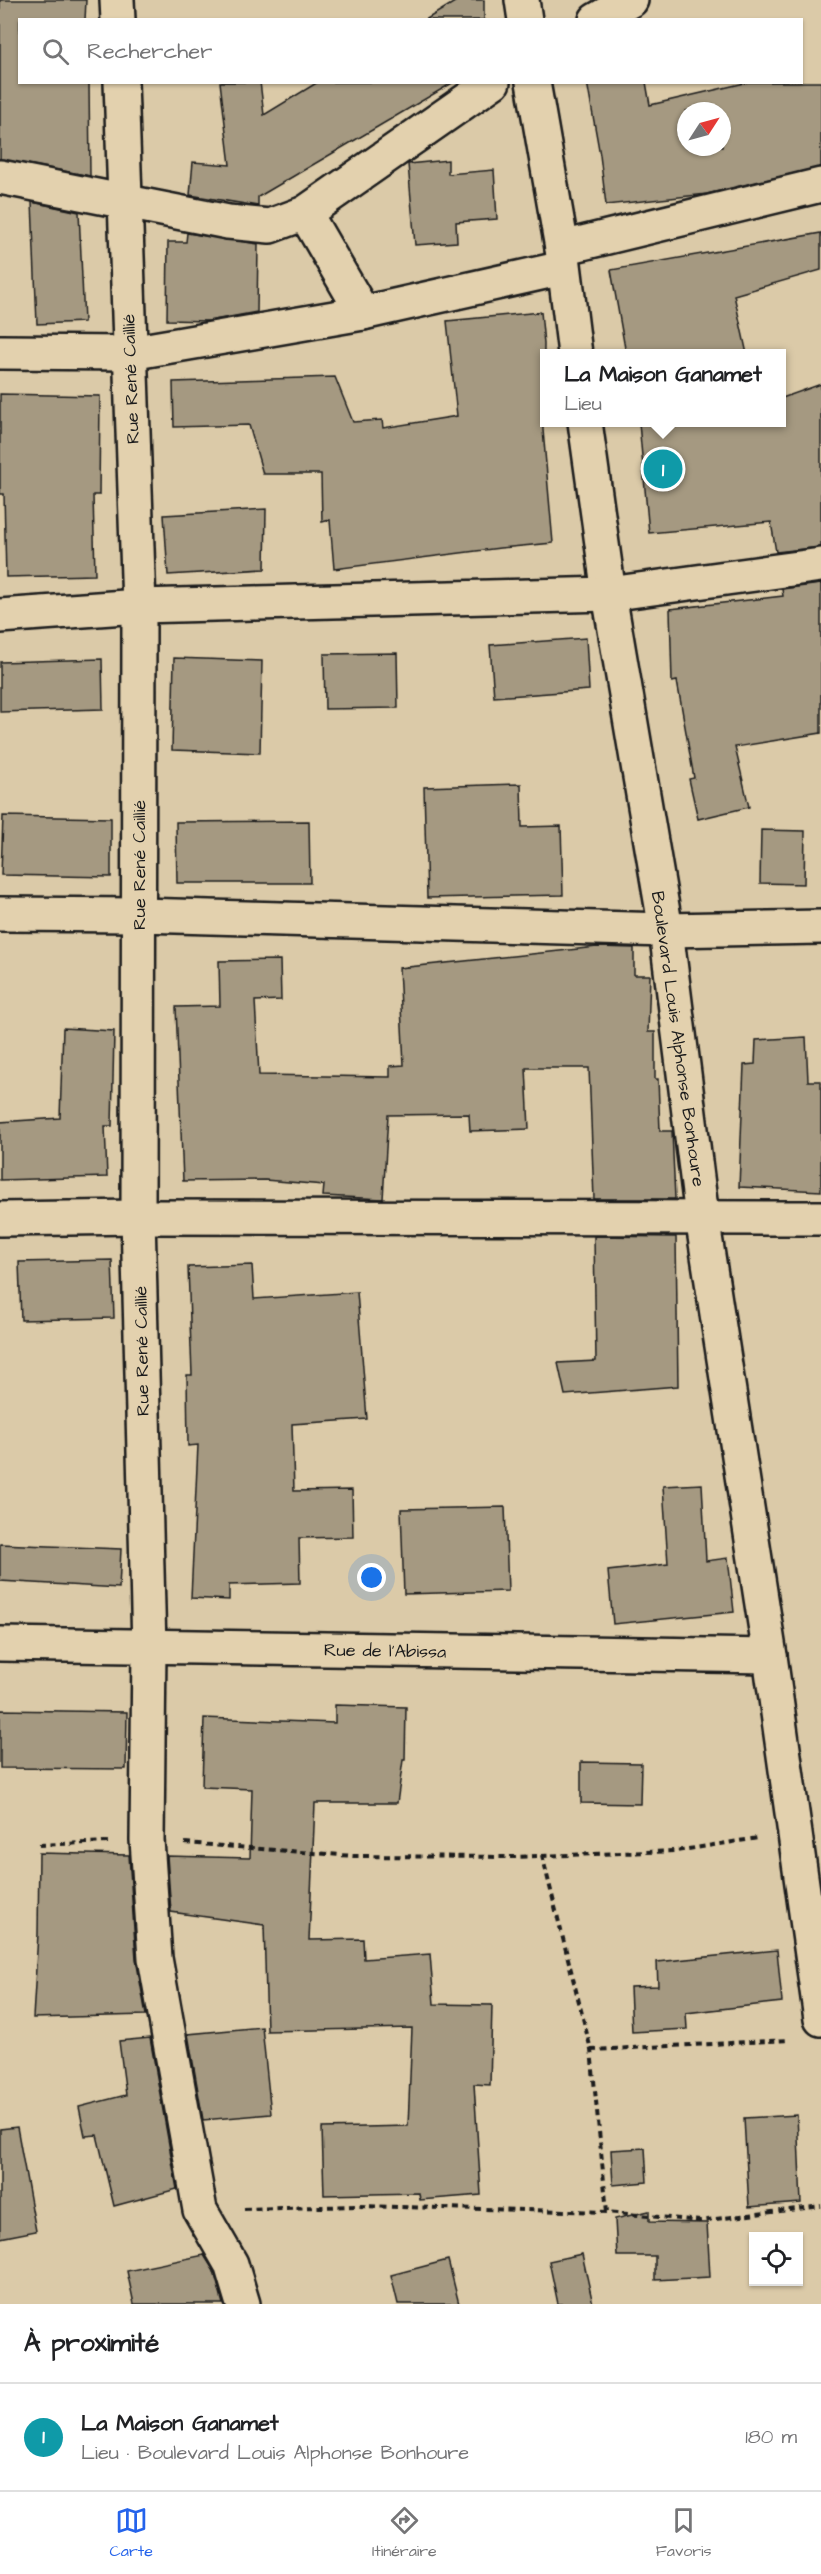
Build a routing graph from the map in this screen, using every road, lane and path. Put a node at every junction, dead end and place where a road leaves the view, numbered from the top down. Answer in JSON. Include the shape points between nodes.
{"nodes":[{"id":1,"x":117,"y":0,"type":"edge"},
{"id":2,"x":522,"y":0,"type":"edge"},
{"id":3,"x":631,"y":0,"type":"edge"},
{"id":4,"x":118,"y":18,"type":"edge"},
{"id":5,"x":525,"y":18,"type":"edge"},
{"id":6,"x":600,"y":18,"type":"edge"},
{"id":7,"x":121,"y":84,"type":"edge"},
{"id":8,"x":490,"y":84,"type":"edge"},
{"id":9,"x":533,"y":84,"type":"edge"},
{"id":10,"x":0,"y":177,"type":"edge"},
{"id":11,"x":821,"y":185,"type":"edge"},
{"id":12,"x":127,"y":204,"type":"junction"},
{"id":13,"x":305,"y":213,"type":"junction"},
{"id":14,"x":562,"y":258,"type":"junction"},
{"id":15,"x":363,"y":313,"type":"junction"},
{"id":16,"x":574,"y":349,"type":"edge"},
{"id":17,"x":0,"y":352,"type":"edge"},
{"id":18,"x":130,"y":353,"type":"junction"},
{"id":19,"x":586,"y":427,"type":"edge"},
{"id":20,"x":821,"y":565,"type":"edge"},
{"id":21,"x":609,"y":594,"type":"junction"},
{"id":22,"x":139,"y":606,"type":"junction"},
{"id":23,"x":0,"y":616,"type":"edge"},
{"id":24,"x":0,"y":914,"type":"edge"},
{"id":25,"x":140,"y":915,"type":"junction"},
{"id":26,"x":821,"y":927,"type":"edge"},
{"id":27,"x":666,"y":930,"type":"junction"},
{"id":28,"x":138,"y":1216,"type":"junction"},
{"id":29,"x":702,"y":1217,"type":"junction"},
{"id":30,"x":821,"y":1218,"type":"edge"},
{"id":31,"x":0,"y":1219,"type":"edge"},
{"id":32,"x":0,"y":1644,"type":"edge"},
{"id":33,"x":149,"y":1648,"type":"junction"},
{"id":34,"x":770,"y":1656,"type":"junction"},
{"id":35,"x":794,"y":1833,"type":"junction"},
{"id":36,"x":147,"y":1840,"type":"junction"},
{"id":37,"x":39,"y":1845,"type":"dead end"},
{"id":38,"x":542,"y":1855,"type":"junction"},
{"id":39,"x":809,"y":2029,"type":"edge"},
{"id":40,"x":591,"y":2050,"type":"junction"},
{"id":41,"x":821,"y":2206,"type":"edge"},
{"id":42,"x":200,"y":2210,"type":"junction"},
{"id":43,"x":607,"y":2212,"type":"junction"},
{"id":44,"x":243,"y":2304,"type":"edge"}],
"edges":[{"from":1,"to":4,"type":"street"},
{"from":2,"to":5,"type":"street"},
{"from":3,"to":6,"type":"street"},
{"from":7,"to":12,"type":"street","name":"Rue René Caillié"},
{"from":8,"to":13,"type":"street"},
{"from":9,"to":14,"type":"street"},
{"from":10,"to":12,"type":"street"},
{"from":11,"to":14,"type":"street"},
{"from":12,"to":13,"type":"street","via":[[270,226]]},
{"from":12,"to":18,"type":"street","name":"Rue René Caillié"},
{"from":13,"to":15,"type":"street"},
{"from":14,"to":15,"type":"street"},
{"from":14,"to":16,"type":"street"},
{"from":15,"to":18,"type":"street"},
{"from":17,"to":18,"type":"street"},
{"from":18,"to":22,"type":"street","name":"Rue René Caillié"},
{"from":19,"to":21,"type":"street","name":"Boulevard Louis Alphonse Bonhoure"},
{"from":20,"to":21,"type":"street"},
{"from":21,"to":22,"type":"street"},
{"from":21,"to":27,"type":"street","name":"Boulevard Louis Alphonse Bonhoure"},
{"from":22,"to":23,"type":"street"},
{"from":22,"to":25,"type":"street","name":"Rue René Caillié"},
{"from":24,"to":25,"type":"street"},
{"from":25,"to":27,"type":"street"},
{"from":25,"to":28,"type":"street","name":"Rue René Caillié"},
{"from":26,"to":27,"type":"street"},
{"from":27,"to":29,"type":"street","name":"Boulevard Louis Alphonse Bonhoure"},
{"from":28,"to":29,"type":"street"},
{"from":28,"to":31,"type":"street"},
{"from":28,"to":33,"type":"street","name":"Rue René Caillié"},
{"from":29,"to":30,"type":"street"},
{"from":29,"to":34,"type":"street","name":"Boulevard Louis Alphonse Bonhoure"},
{"from":32,"to":33,"type":"street","name":"Rue de l'Abissa"},
{"from":33,"to":34,"type":"street","name":"Rue de l'Abissa"},
{"from":33,"to":36,"type":"street","name":"Rue René Caillié"},
{"from":34,"to":35,"type":"street","name":"Boulevard Louis Alphonse Bonhoure"},
{"from":35,"to":38,"type":"path","via":[[676,1851]]},
{"from":35,"to":39,"type":"street","name":"Boulevard Louis Alphonse Bonhoure"},
{"from":36,"to":37,"type":"path"},
{"from":36,"to":38,"type":"path","via":[[353,1856]]},
{"from":36,"to":42,"type":"street","name":"Rue René Caillié","via":[[155,1958]]},
{"from":38,"to":40,"type":"path"},
{"from":39,"to":40,"type":"path"},
{"from":40,"to":43,"type":"path"},
{"from":41,"to":43,"type":"path","via":[[699,2220]]},
{"from":42,"to":43,"type":"path","via":[[358,2206]]},
{"from":42,"to":44,"type":"street","name":"Rue René Caillié","via":[[231,2264]]}]}
